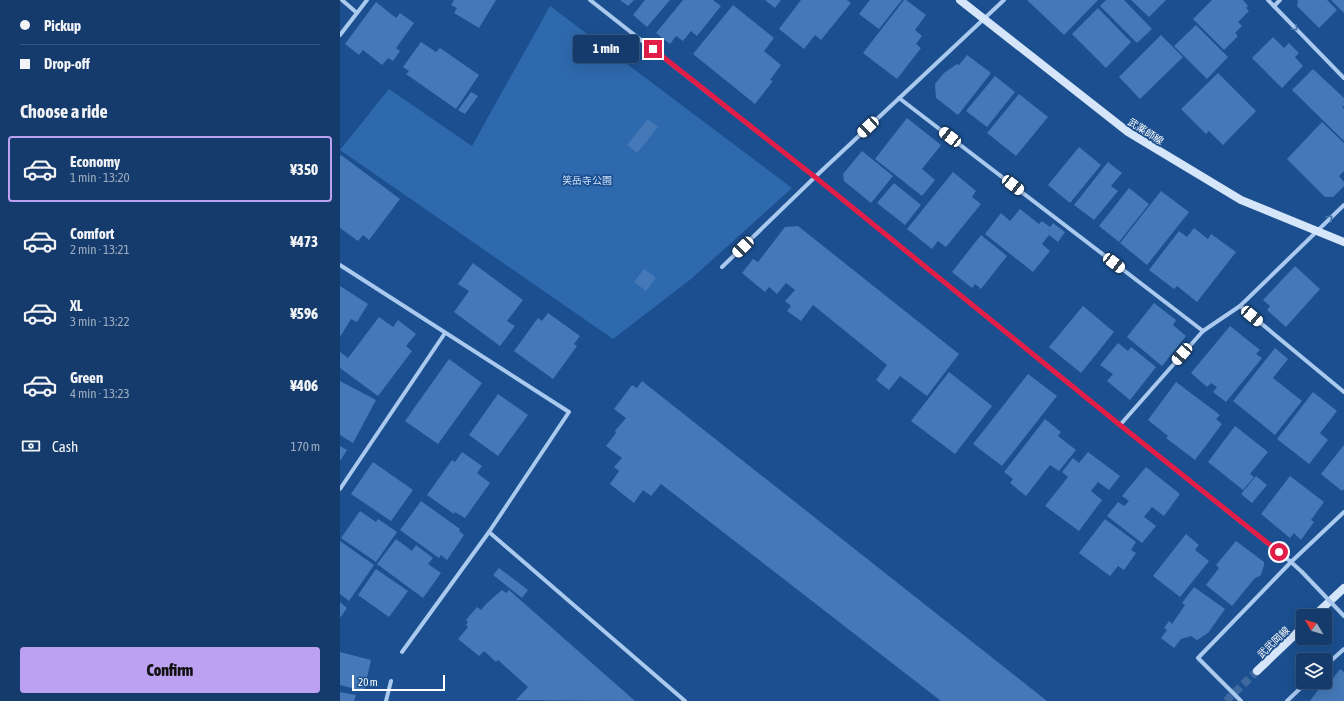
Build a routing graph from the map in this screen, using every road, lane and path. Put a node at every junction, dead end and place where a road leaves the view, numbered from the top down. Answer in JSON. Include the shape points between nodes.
{"nodes":[{"id":1,"x":342,"y":0,"type":"edge"},
{"id":2,"x":367,"y":0,"type":"edge"},
{"id":3,"x":590,"y":0,"type":"edge"},
{"id":4,"x":960,"y":0,"type":"edge"},
{"id":5,"x":1004,"y":0,"type":"edge"},
{"id":6,"x":1268,"y":0,"type":"edge"},
{"id":7,"x":1280,"y":0,"type":"edge"},
{"id":8,"x":1274,"y":6,"type":"junction"},
{"id":9,"x":357,"y":13,"type":"junction"},
{"id":10,"x":984,"y":18,"type":"junction"},
{"id":11,"x":340,"y":35,"type":"edge"},
{"id":12,"x":1344,"y":78,"type":"edge"},
{"id":13,"x":899,"y":98,"type":"junction"},
{"id":14,"x":815,"y":177,"type":"junction"},
{"id":15,"x":1344,"y":205,"type":"edge"},
{"id":16,"x":1316,"y":231,"type":"junction"},
{"id":17,"x":1344,"y":242,"type":"edge"},
{"id":18,"x":340,"y":265,"type":"edge"},
{"id":19,"x":722,"y":267,"type":"dead end"},
{"id":20,"x":1240,"y":306,"type":"junction"},
{"id":21,"x":1202,"y":331,"type":"junction"},
{"id":22,"x":445,"y":333,"type":"junction"},
{"id":23,"x":1344,"y":392,"type":"edge"},
{"id":24,"x":1120,"y":425,"type":"junction"},
{"id":25,"x":340,"y":489,"type":"edge"},
{"id":26,"x":1344,"y":512,"type":"edge"},
{"id":27,"x":489,"y":532,"type":"junction"},
{"id":28,"x":1291,"y":562,"type":"junction"},
{"id":29,"x":1344,"y":588,"type":"edge"},
{"id":30,"x":1322,"y":609,"type":"edge"},
{"id":31,"x":1344,"y":616,"type":"edge"},
{"id":32,"x":1296,"y":634,"type":"edge"},
{"id":33,"x":1344,"y":649,"type":"edge"},
{"id":34,"x":402,"y":652,"type":"dead end"},
{"id":35,"x":1332,"y":660,"type":"edge"},
{"id":36,"x":1257,"y":671,"type":"tunnel mouth"},
{"id":37,"x":391,"y":681,"type":"dead end"},
{"id":38,"x":1300,"y":689,"type":"edge"},
{"id":39,"x":386,"y":701,"type":"edge"},
{"id":40,"x":685,"y":701,"type":"edge"},
{"id":41,"x":1241,"y":701,"type":"edge"},
{"id":42,"x":1287,"y":701,"type":"edge"}],
"edges":[{"from":1,"to":9,"type":"street"},
{"from":2,"to":9,"type":"street"},
{"from":3,"to":14,"type":"street"},
{"from":4,"to":10,"type":"street","name":"武薬師線"},
{"from":5,"to":10,"type":"street"},
{"from":6,"to":8,"type":"street"},
{"from":7,"to":8,"type":"street"},
{"from":8,"to":12,"type":"street","one_way":true},
{"from":9,"to":11,"type":"street"},
{"from":10,"to":13,"type":"street"},
{"from":10,"to":16,"type":"street","name":"武薬師線","via":[[1128,132],[1241,200]]},
{"from":13,"to":14,"type":"street"},
{"from":13,"to":21,"type":"street"},
{"from":14,"to":19,"type":"street"},
{"from":14,"to":24,"type":"street"},
{"from":16,"to":15,"type":"street","one_way":true},
{"from":16,"to":17,"type":"street","name":"武薬師線"},
{"from":16,"to":20,"type":"street"},
{"from":18,"to":22,"type":"street"},
{"from":20,"to":21,"type":"street"},
{"from":20,"to":23,"type":"street"},
{"from":21,"to":24,"type":"street"},
{"from":22,"to":25,"type":"street"},
{"from":22,"to":27,"type":"street","via":[[569,412]]},
{"from":24,"to":28,"type":"street"},
{"from":26,"to":28,"type":"street"},
{"from":27,"to":34,"type":"street"},
{"from":27,"to":40,"type":"street"},
{"from":28,"to":31,"type":"street","bridge":true},
{"from":28,"to":41,"type":"street","via":[[1198,658]]},
{"from":29,"to":30,"type":"street"},
{"from":32,"to":36,"type":"street","name":"武武岡線"},
{"from":33,"to":35,"type":"street"},
{"from":37,"to":39,"type":"street"},
{"from":38,"to":42,"type":"street"}]}
